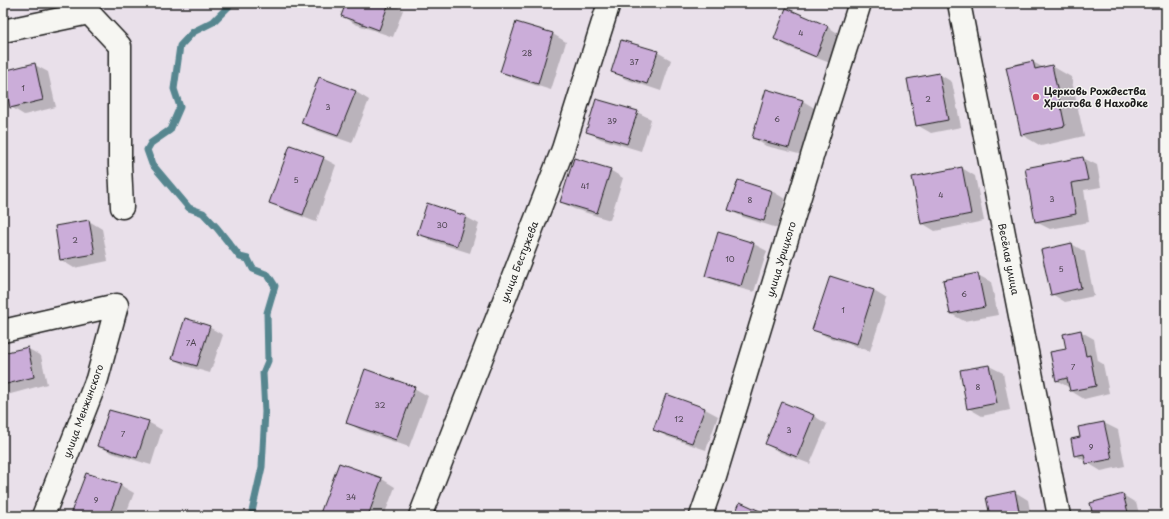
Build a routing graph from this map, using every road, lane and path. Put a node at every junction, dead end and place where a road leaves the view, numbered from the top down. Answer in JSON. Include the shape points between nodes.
{"nodes":[{"id":1,"x":609,"y":3,"type":"edge"},
{"id":2,"x":860,"y":3,"type":"edge"},
{"id":3,"x":960,"y":3,"type":"edge"},
{"id":4,"x":88,"y":8,"type":"edge"},
{"id":5,"x":3,"y":31,"type":"edge"},
{"id":6,"x":122,"y":207,"type":"dead end"},
{"id":7,"x":3,"y":331,"type":"edge"},
{"id":8,"x":43,"y":516,"type":"edge"},
{"id":9,"x":420,"y":516,"type":"edge"},
{"id":10,"x":701,"y":516,"type":"edge"},
{"id":11,"x":1060,"y":516,"type":"edge"}],
"edges":[{"from":1,"to":9,"type":"street","name":"улица Бестужева","via":[[563,149]]},
{"from":2,"to":10,"type":"street","name":"улица Урицкого"},
{"from":3,"to":11,"type":"street","name":"Весёлая улица"},
{"from":4,"to":5,"type":"street"},
{"from":4,"to":6,"type":"street","via":[[120,46]]},
{"from":7,"to":8,"type":"street","name":"улица Менжинского","via":[[117,305],[97,379]]}]}
